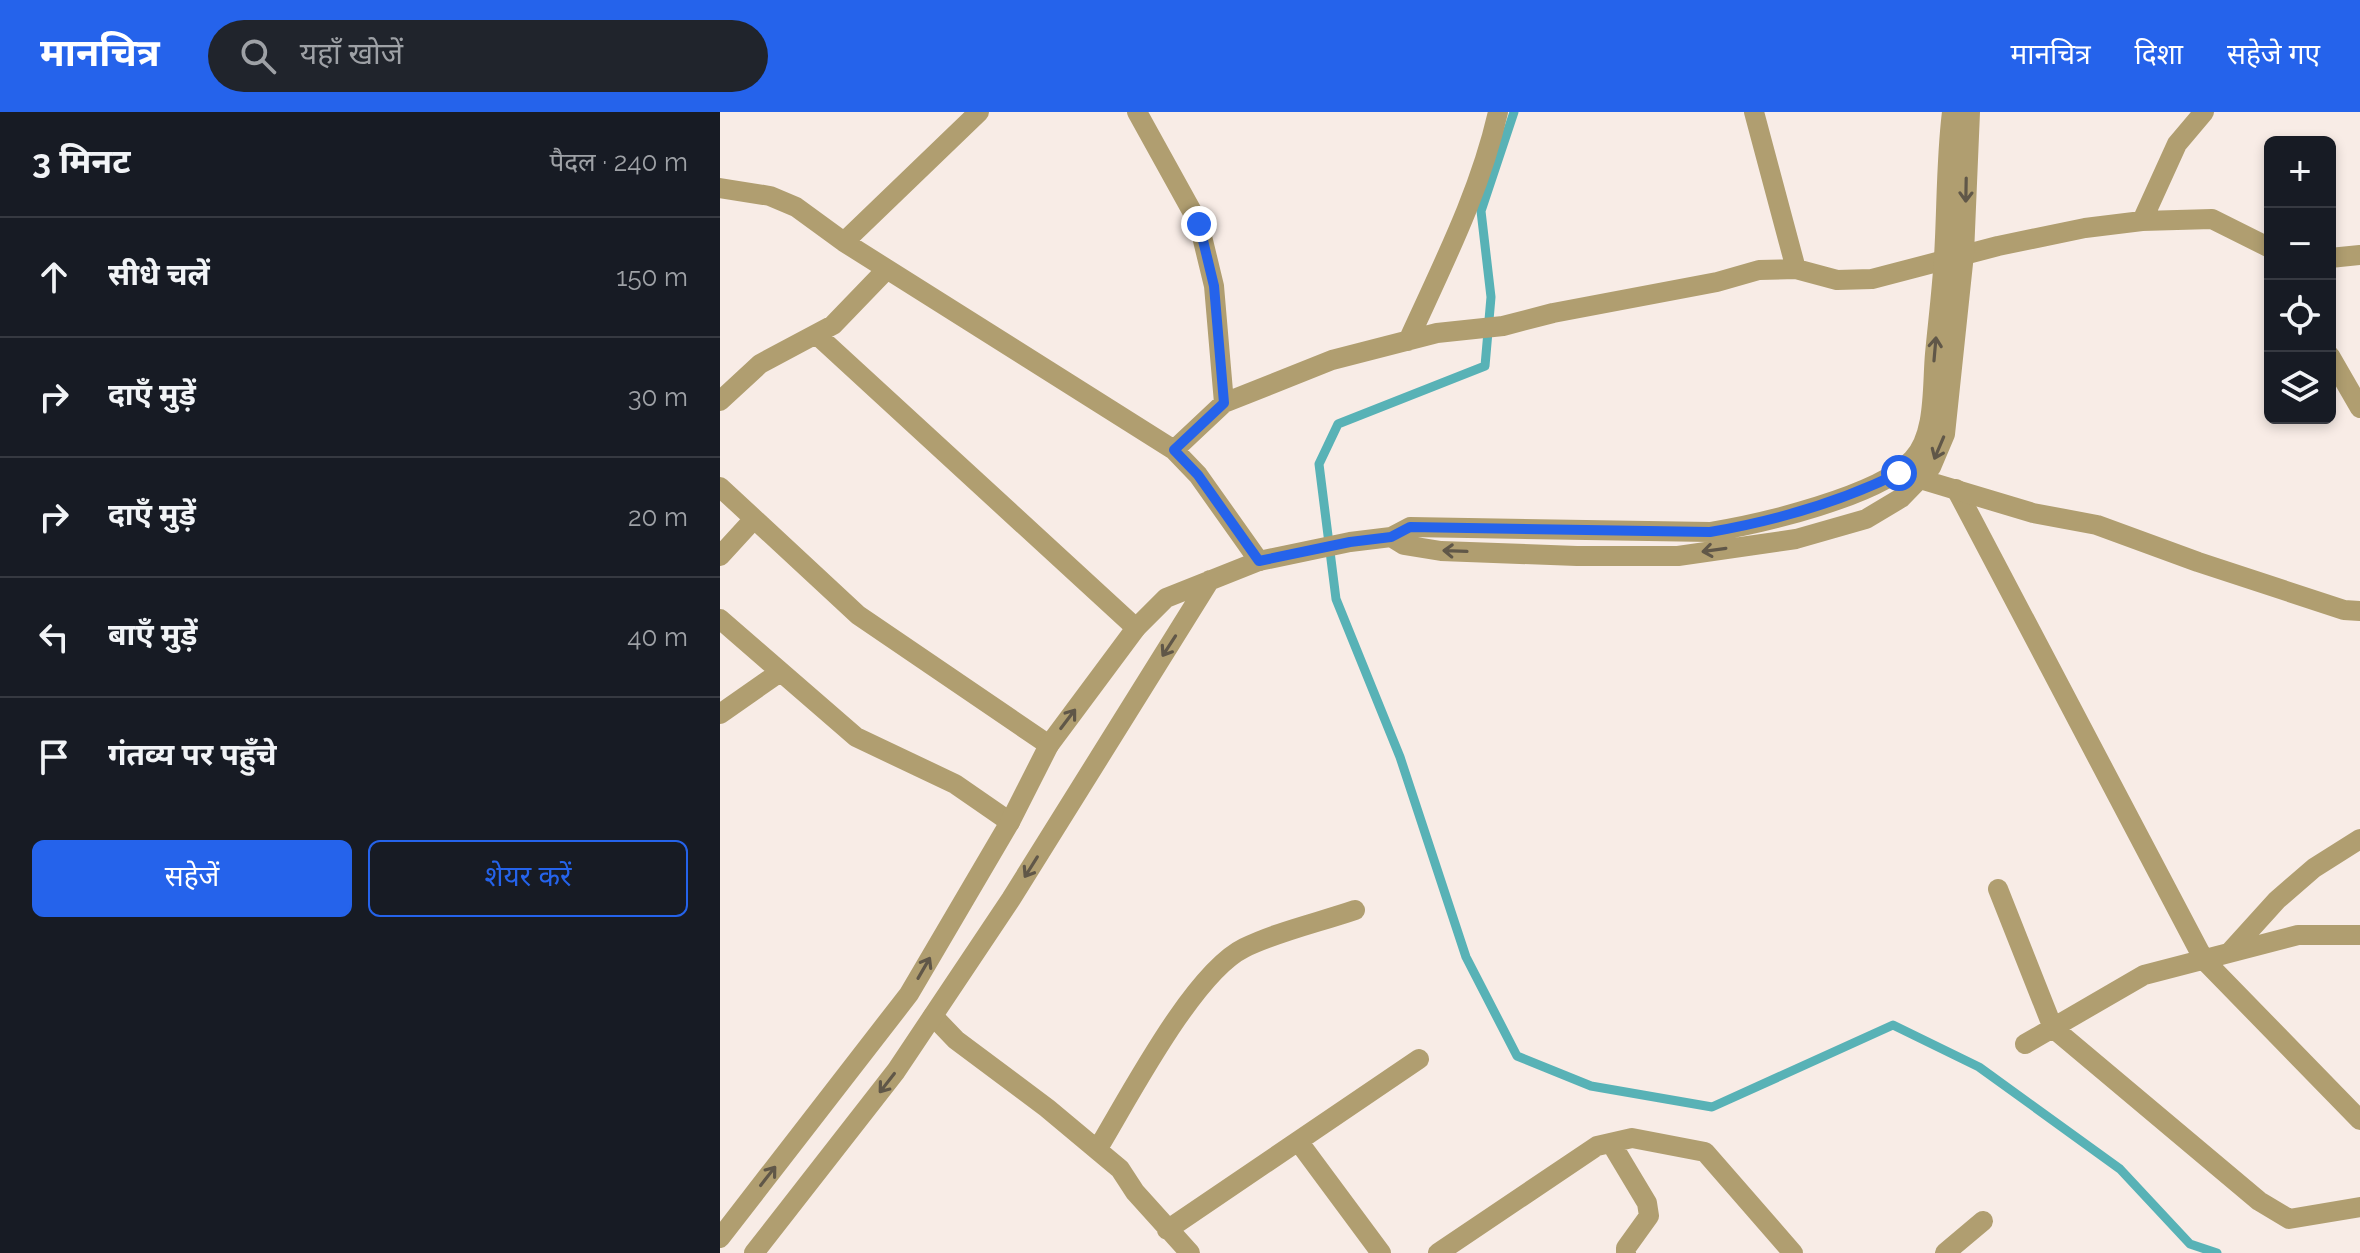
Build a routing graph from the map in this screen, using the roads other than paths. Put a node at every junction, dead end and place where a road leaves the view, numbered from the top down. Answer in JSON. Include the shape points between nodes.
{"nodes":[{"id":1,"x":979,"y":112,"type":"edge"},
{"id":2,"x":1137,"y":112,"type":"edge"},
{"id":3,"x":1498,"y":112,"type":"edge"},
{"id":4,"x":1754,"y":112,"type":"edge"},
{"id":5,"x":1952,"y":112,"type":"edge"},
{"id":6,"x":1970,"y":112,"type":"edge"},
{"id":7,"x":2204,"y":112,"type":"edge"},
{"id":8,"x":720,"y":188,"type":"edge"},
{"id":9,"x":2142,"y":221,"type":"junction"},
{"id":10,"x":844,"y":242,"type":"junction"},
{"id":11,"x":2264,"y":245,"type":"edge"},
{"id":12,"x":1964,"y":254,"type":"junction"},
{"id":13,"x":2360,"y":255,"type":"edge"},
{"id":14,"x":2336,"y":257,"type":"edge"},
{"id":15,"x":1944,"y":260,"type":"junction"},
{"id":16,"x":887,"y":269,"type":"junction"},
{"id":17,"x":1796,"y":269,"type":"junction"},
{"id":18,"x":817,"y":335,"type":"junction"},
{"id":19,"x":1408,"y":341,"type":"junction"},
{"id":20,"x":2336,"y":366,"type":"edge"},
{"id":21,"x":720,"y":401,"type":"edge"},
{"id":22,"x":1224,"y":403,"type":"junction"},
{"id":23,"x":2360,"y":408,"type":"edge"},
{"id":24,"x":1174,"y":450,"type":"junction"},
{"id":25,"x":1899,"y":473,"type":"junction"},
{"id":26,"x":1921,"y":479,"type":"junction"},
{"id":27,"x":720,"y":487,"type":"edge"},
{"id":28,"x":1956,"y":489,"type":"junction"},
{"id":29,"x":753,"y":520,"type":"junction"},
{"id":30,"x":1391,"y":537,"type":"junction"},
{"id":31,"x":720,"y":556,"type":"edge"},
{"id":32,"x":1259,"y":561,"type":"junction"},
{"id":33,"x":1210,"y":580,"type":"junction"},
{"id":34,"x":2360,"y":611,"type":"edge"},
{"id":35,"x":720,"y":619,"type":"edge"},
{"id":36,"x":1136,"y":628,"type":"junction"},
{"id":37,"x":780,"y":672,"type":"junction"},
{"id":38,"x":720,"y":714,"type":"edge"},
{"id":39,"x":1049,"y":745,"type":"junction"},
{"id":40,"x":1010,"y":822,"type":"junction"},
{"id":41,"x":2360,"y":839,"type":"edge"},
{"id":42,"x":1998,"y":889,"type":"dead end"},
{"id":43,"x":1355,"y":910,"type":"dead end"},
{"id":44,"x":2360,"y":935,"type":"edge"},
{"id":45,"x":2229,"y":953,"type":"junction"},
{"id":46,"x":2204,"y":960,"type":"junction"},
{"id":47,"x":933,"y":1016,"type":"junction"},
{"id":48,"x":2053,"y":1028,"type":"junction"},
{"id":49,"x":2025,"y":1044,"type":"dead end"},
{"id":50,"x":1419,"y":1059,"type":"dead end"},
{"id":51,"x":2360,"y":1120,"type":"edge"},
{"id":52,"x":1298,"y":1141,"type":"junction"},
{"id":53,"x":1611,"y":1143,"type":"junction"},
{"id":54,"x":1097,"y":1150,"type":"junction"},
{"id":55,"x":2360,"y":1207,"type":"edge"},
{"id":56,"x":1983,"y":1221,"type":"dead end"},
{"id":57,"x":1167,"y":1230,"type":"junction"},
{"id":58,"x":720,"y":1238,"type":"edge"},
{"id":59,"x":754,"y":1253,"type":"edge"},
{"id":60,"x":1190,"y":1253,"type":"edge"},
{"id":61,"x":1381,"y":1253,"type":"edge"},
{"id":62,"x":1438,"y":1253,"type":"edge"},
{"id":63,"x":1626,"y":1253,"type":"edge"},
{"id":64,"x":1793,"y":1253,"type":"edge"},
{"id":65,"x":1945,"y":1253,"type":"edge"}],
"edges":[{"from":1,"to":10,"type":"street"},
{"from":2,"to":22,"type":"street","via":[[1199,224],[1214,286]]},
{"from":3,"to":19,"type":"street","via":[[1488,157]]},
{"from":4,"to":17,"type":"street"},
{"from":5,"to":15,"type":"street"},
{"from":6,"to":12,"type":"street","one_way":true},
{"from":7,"to":9,"type":"street","via":[[2177,144]]},
{"from":8,"to":10,"type":"street","via":[[770,196],[796,207]]},
{"from":9,"to":11,"type":"street","via":[[2212,219]]},
{"from":9,"to":12,"type":"street"},
{"from":10,"to":16,"type":"street"},
{"from":12,"to":15,"type":"street"},
{"from":12,"to":26,"type":"street","one_way":true,"via":[[1945,434]]},
{"from":13,"to":14,"type":"street"},
{"from":15,"to":17,"type":"street","via":[[1872,279],[1837,280]]},
{"from":25,"to":15,"type":"street","one_way":true,"via":[[1916,456],[1928,430]]},
{"from":16,"to":18,"type":"street"},
{"from":16,"to":24,"type":"street"},
{"from":17,"to":19,"type":"street","via":[[1759,270],[1503,326]]},
{"from":18,"to":21,"type":"street","via":[[760,364]]},
{"from":18,"to":36,"type":"street"},
{"from":19,"to":22,"type":"street","via":[[1332,360]]},
{"from":20,"to":23,"type":"street"},
{"from":22,"to":24,"type":"street"},
{"from":24,"to":32,"type":"street"},
{"from":25,"to":26,"type":"street"},
{"from":25,"to":30,"type":"street","via":[[1791,514],[1710,532],[1410,527]]},
{"from":26,"to":28,"type":"street"},
{"from":26,"to":30,"type":"street","one_way":true,"via":[[1866,519],[1796,539],[1678,556],[1441,551],[1404,545]]},
{"from":27,"to":29,"type":"street"},
{"from":28,"to":34,"type":"street","via":[[2033,513],[2097,525],[2344,610]]},
{"from":28,"to":46,"type":"street"},
{"from":29,"to":31,"type":"street"},
{"from":29,"to":39,"type":"street","via":[[858,615]]},
{"from":30,"to":32,"type":"street"},
{"from":32,"to":33,"type":"street"},
{"from":33,"to":36,"type":"street","via":[[1166,598]]},
{"from":33,"to":47,"type":"street","one_way":true},
{"from":35,"to":37,"type":"street"},
{"from":39,"to":36,"type":"street","one_way":true},
{"from":37,"to":38,"type":"street"},
{"from":37,"to":40,"type":"street","via":[[856,737],[955,784]]},
{"from":39,"to":40,"type":"street"},
{"from":58,"to":40,"type":"street","one_way":true,"via":[[909,994]]},
{"from":41,"to":45,"type":"street","via":[[2277,900]]},
{"from":42,"to":48,"type":"street"},
{"from":43,"to":54,"type":"street","via":[[1242,948],[1211,975],[1177,1018]]},
{"from":44,"to":45,"type":"street","via":[[2298,935]]},
{"from":45,"to":46,"type":"street"},
{"from":46,"to":48,"type":"street","via":[[2144,975]]},
{"from":46,"to":51,"type":"street"},
{"from":47,"to":54,"type":"street","via":[[956,1040]]},
{"from":47,"to":59,"type":"street","one_way":true},
{"from":48,"to":49,"type":"street"},
{"from":48,"to":55,"type":"street","via":[[2259,1201],[2289,1219]]},
{"from":50,"to":52,"type":"street"},
{"from":52,"to":57,"type":"street"},
{"from":52,"to":61,"type":"street"},
{"from":53,"to":62,"type":"street","via":[[1597,1146]]},
{"from":53,"to":63,"type":"street","via":[[1647,1203],[1649,1216]]},
{"from":53,"to":64,"type":"street","via":[[1632,1138],[1705,1152]]},
{"from":54,"to":57,"type":"street","via":[[1120,1169]]},
{"from":56,"to":65,"type":"street"},
{"from":57,"to":60,"type":"street"}]}
